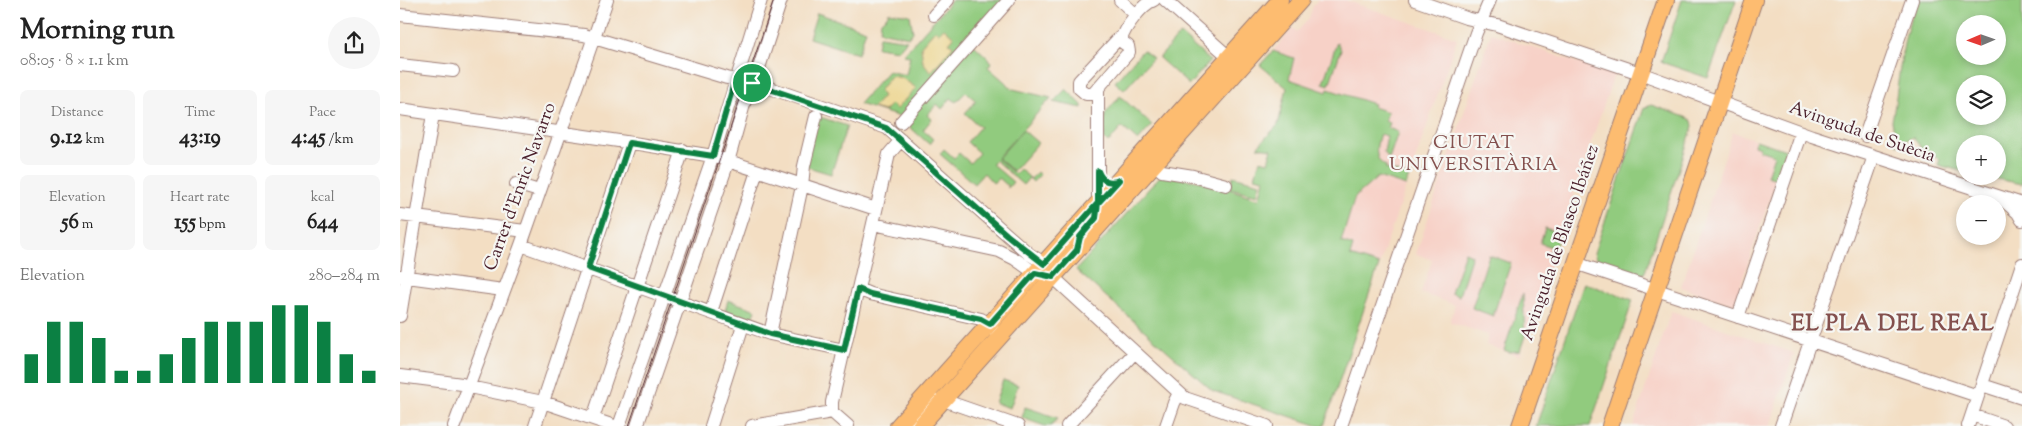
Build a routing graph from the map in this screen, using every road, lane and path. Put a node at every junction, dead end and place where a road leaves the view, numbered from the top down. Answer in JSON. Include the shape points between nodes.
{"nodes":[{"id":1,"x":607,"y":0,"type":"edge"},
{"id":2,"x":761,"y":0,"type":"edge"},
{"id":3,"x":781,"y":0,"type":"edge"},
{"id":4,"x":948,"y":0,"type":"edge"},
{"id":5,"x":1009,"y":0,"type":"edge"},
{"id":6,"x":1120,"y":0,"type":"edge"},
{"id":7,"x":1154,"y":0,"type":"edge"},
{"id":8,"x":1165,"y":0,"type":"edge"},
{"id":9,"x":1280,"y":0,"type":"edge"},
{"id":10,"x":1301,"y":0,"type":"edge"},
{"id":11,"x":1415,"y":0,"type":"edge"},
{"id":12,"x":1490,"y":0,"type":"edge"},
{"id":13,"x":1666,"y":0,"type":"edge"},
{"id":14,"x":1754,"y":0,"type":"edge"},
{"id":15,"x":1912,"y":0,"type":"edge"},
{"id":16,"x":934,"y":14,"type":"dead end"},
{"id":17,"x":1136,"y":15,"type":"junction"},
{"id":18,"x":400,"y":16,"type":"edge"},
{"id":19,"x":1482,"y":21,"type":"junction"},
{"id":20,"x":594,"y":37,"type":"junction"},
{"id":21,"x":1121,"y":40,"type":"junction"},
{"id":22,"x":1229,"y":57,"type":"junction"},
{"id":23,"x":400,"y":65,"type":"edge"},
{"id":24,"x":453,"y":71,"type":"dead end"},
{"id":25,"x":1640,"y":73,"type":"junction"},
{"id":26,"x":735,"y":80,"type":"junction"},
{"id":27,"x":752,"y":83,"type":"junction"},
{"id":28,"x":1098,"y":88,"type":"junction"},
{"id":29,"x":1720,"y":104,"type":"junction"},
{"id":30,"x":400,"y":109,"type":"edge"},
{"id":31,"x":434,"y":114,"type":"junction"},
{"id":32,"x":816,"y":116,"type":"dead end"},
{"id":33,"x":901,"y":122,"type":"dead end"},
{"id":34,"x":1801,"y":132,"type":"junction"},
{"id":35,"x":560,"y":133,"type":"junction"},
{"id":36,"x":1865,"y":136,"type":"dead end"},
{"id":37,"x":901,"y":140,"type":"junction"},
{"id":38,"x":629,"y":143,"type":"junction"},
{"id":39,"x":683,"y":150,"type":"junction"},
{"id":40,"x":713,"y":156,"type":"junction"},
{"id":41,"x":1874,"y":156,"type":"junction"},
{"id":42,"x":728,"y":162,"type":"junction"},
{"id":43,"x":1155,"y":166,"type":"junction"},
{"id":44,"x":1098,"y":171,"type":"junction"},
{"id":45,"x":757,"y":172,"type":"junction"},
{"id":46,"x":1119,"y":180,"type":"junction"},
{"id":47,"x":516,"y":184,"type":"dead end"},
{"id":48,"x":1226,"y":185,"type":"dead end"},
{"id":49,"x":802,"y":186,"type":"junction"},
{"id":50,"x":539,"y":191,"type":"junction"},
{"id":51,"x":1993,"y":195,"type":"edge"},
{"id":52,"x":2006,"y":199,"type":"edge"},
{"id":53,"x":2006,"y":202,"type":"edge"},
{"id":54,"x":1098,"y":203,"type":"junction"},
{"id":55,"x":2022,"y":204,"type":"edge"},
{"id":56,"x":876,"y":209,"type":"junction"},
{"id":57,"x":400,"y":215,"type":"edge"},
{"id":58,"x":416,"y":216,"type":"junction"},
{"id":59,"x":2022,"y":220,"type":"edge"},
{"id":60,"x":873,"y":224,"type":"junction"},
{"id":61,"x":525,"y":231,"type":"junction"},
{"id":62,"x":1007,"y":235,"type":"junction"},
{"id":63,"x":520,"y":245,"type":"junction"},
{"id":64,"x":1077,"y":250,"type":"junction"},
{"id":65,"x":999,"y":251,"type":"junction"},
{"id":66,"x":1575,"y":263,"type":"junction"},
{"id":67,"x":2022,"y":264,"type":"edge"},
{"id":68,"x":588,"y":268,"type":"junction"},
{"id":69,"x":1040,"y":268,"type":"junction"},
{"id":70,"x":1057,"y":273,"type":"junction"},
{"id":71,"x":403,"y":276,"type":"edge"},
{"id":72,"x":638,"y":286,"type":"junction"},
{"id":73,"x":2018,"y":287,"type":"edge"},
{"id":74,"x":858,"y":289,"type":"junction"},
{"id":75,"x":503,"y":290,"type":"junction"},
{"id":76,"x":1656,"y":290,"type":"junction"},
{"id":77,"x":665,"y":295,"type":"junction"},
{"id":78,"x":680,"y":300,"type":"junction"},
{"id":79,"x":711,"y":312,"type":"junction"},
{"id":80,"x":400,"y":316,"type":"edge"},
{"id":81,"x":1738,"y":317,"type":"junction"},
{"id":82,"x":990,"y":324,"type":"junction"},
{"id":83,"x":743,"y":325,"type":"junction"},
{"id":84,"x":770,"y":334,"type":"junction"},
{"id":85,"x":1811,"y":341,"type":"junction"},
{"id":86,"x":844,"y":350,"type":"junction"},
{"id":87,"x":1135,"y":352,"type":"junction"},
{"id":88,"x":968,"y":372,"type":"junction"},
{"id":89,"x":400,"y":376,"type":"edge"},
{"id":90,"x":469,"y":387,"type":"junction"},
{"id":91,"x":1980,"y":391,"type":"junction"},
{"id":92,"x":1179,"y":393,"type":"junction"},
{"id":93,"x":2022,"y":398,"type":"edge"},
{"id":94,"x":943,"y":400,"type":"junction"},
{"id":95,"x":543,"y":402,"type":"junction"},
{"id":96,"x":832,"y":412,"type":"junction"},
{"id":97,"x":593,"y":418,"type":"junction"},
{"id":98,"x":1226,"y":419,"type":"edge"},
{"id":99,"x":1970,"y":420,"type":"edge"},
{"id":100,"x":454,"y":426,"type":"edge"},
{"id":101,"x":535,"y":426,"type":"edge"},
{"id":102,"x":614,"y":426,"type":"edge"},
{"id":103,"x":620,"y":426,"type":"edge"},
{"id":104,"x":637,"y":426,"type":"edge"},
{"id":105,"x":711,"y":426,"type":"edge"},
{"id":106,"x":752,"y":426,"type":"edge"},
{"id":107,"x":848,"y":426,"type":"edge"},
{"id":108,"x":898,"y":426,"type":"edge"},
{"id":109,"x":909,"y":426,"type":"edge"},
{"id":110,"x":920,"y":426,"type":"edge"},
{"id":111,"x":1018,"y":426,"type":"edge"},
{"id":112,"x":1067,"y":426,"type":"edge"},
{"id":113,"x":1166,"y":426,"type":"edge"},
{"id":114,"x":1267,"y":426,"type":"edge"},
{"id":115,"x":1341,"y":426,"type":"edge"},
{"id":116,"x":1520,"y":426,"type":"edge"},
{"id":117,"x":1610,"y":426,"type":"edge"},
{"id":118,"x":1781,"y":426,"type":"edge"},
{"id":119,"x":2004,"y":426,"type":"edge"}],
"edges":[{"from":1,"to":20,"type":"street","name":"Carrer d'Enric Navarro"},
{"from":2,"to":26,"type":"street"},
{"from":3,"to":27,"type":"street"},
{"from":4,"to":16,"type":"street"},
{"from":5,"to":33,"type":"street"},
{"from":6,"to":17,"type":"street"},
{"from":7,"to":17,"type":"street"},
{"from":8,"to":22,"type":"street"},
{"from":9,"to":22,"type":"main road"},
{"from":10,"to":43,"type":"main road"},
{"from":11,"to":19,"type":"street"},
{"from":12,"to":19,"type":"street"},
{"from":13,"to":25,"type":"main road","name":"Avinguda de Blasco Ibáñez"},
{"from":14,"to":29,"type":"main road"},
{"from":15,"to":36,"type":"street"},
{"from":17,"to":21,"type":"street"},
{"from":18,"to":20,"type":"street"},
{"from":19,"to":25,"type":"street"},
{"from":19,"to":115,"type":"street"},
{"from":20,"to":26,"type":"street"},
{"from":20,"to":35,"type":"street","name":"Carrer d'Enric Navarro"},
{"from":21,"to":28,"type":"street","via":[[1129,52]]},
{"from":21,"to":28,"type":"street","via":[[1114,41],[1079,81],[1078,85],[1086,94],[1090,95]]},
{"from":22,"to":46,"type":"main road"},
{"from":23,"to":24,"type":"street"},
{"from":25,"to":29,"type":"street"},
{"from":25,"to":66,"type":"main road","name":"Avinguda de Blasco Ibáñez"},
{"from":26,"to":27,"type":"street"},
{"from":26,"to":40,"type":"street"},
{"from":27,"to":37,"type":"street","via":[[886,128]]},
{"from":27,"to":42,"type":"street"},
{"from":28,"to":44,"type":"street"},
{"from":29,"to":34,"type":"street","name":"Avinguda de Suècia"},
{"from":29,"to":76,"type":"main road"},
{"from":30,"to":31,"type":"street"},
{"from":31,"to":35,"type":"street"},
{"from":31,"to":58,"type":"street"},
{"from":32,"to":49,"type":"street"},
{"from":34,"to":41,"type":"street","name":"Avinguda de Suècia"},
{"from":34,"to":81,"type":"street"},
{"from":35,"to":38,"type":"street"},
{"from":35,"to":50,"type":"street","name":"Carrer d'Enric Navarro"},
{"from":37,"to":56,"type":"street","via":[[889,154]]},
{"from":37,"to":62,"type":"street"},
{"from":38,"to":39,"type":"street"},
{"from":38,"to":68,"type":"street"},
{"from":39,"to":40,"type":"street"},
{"from":39,"to":72,"type":"street"},
{"from":40,"to":42,"type":"street"},
{"from":40,"to":77,"type":"street"},
{"from":41,"to":51,"type":"street","name":"Avinguda de Suècia"},
{"from":41,"to":85,"type":"street"},
{"from":42,"to":45,"type":"street"},
{"from":42,"to":78,"type":"street"},
{"from":43,"to":48,"type":"street","via":[[1162,171]]},
{"from":43,"to":64,"type":"main road"},
{"from":44,"to":46,"type":"street","via":[[1106,181]]},
{"from":44,"to":54,"type":"street"},
{"from":45,"to":49,"type":"street"},
{"from":45,"to":79,"type":"street"},
{"from":46,"to":54,"type":"main road"},
{"from":47,"to":50,"type":"street"},
{"from":49,"to":56,"type":"street"},
{"from":49,"to":84,"type":"street"},
{"from":50,"to":61,"type":"street","name":"Carrer d'Enric Navarro"},
{"from":52,"to":55,"type":"street","name":"Avinguda de Suècia"},
{"from":53,"to":59,"type":"street"},
{"from":54,"to":64,"type":"street","via":[[1096,218],[1080,237]]},
{"from":54,"to":69,"type":"main road"},
{"from":56,"to":60,"type":"street"},
{"from":57,"to":58,"type":"street"},
{"from":58,"to":61,"type":"street"},
{"from":58,"to":71,"type":"street"},
{"from":60,"to":65,"type":"street"},
{"from":60,"to":74,"type":"street"},
{"from":61,"to":63,"type":"street","name":"Carrer d'Enric Navarro"},
{"from":62,"to":65,"type":"street","via":[[1010,247]]},
{"from":62,"to":69,"type":"street"},
{"from":63,"to":68,"type":"street"},
{"from":63,"to":75,"type":"street","name":"Carrer d'Enric Navarro"},
{"from":64,"to":70,"type":"main road"},
{"from":65,"to":69,"type":"street"},
{"from":66,"to":76,"type":"street"},
{"from":66,"to":116,"type":"main road","name":"Avinguda de Blasco Ibáñez"},
{"from":67,"to":73,"type":"street"},
{"from":68,"to":72,"type":"street"},
{"from":68,"to":95,"type":"street"},
{"from":69,"to":70,"type":"street"},
{"from":69,"to":82,"type":"main road"},
{"from":70,"to":87,"type":"street"},
{"from":70,"to":88,"type":"main road"},
{"from":71,"to":75,"type":"street"},
{"from":71,"to":80,"type":"street"},
{"from":72,"to":77,"type":"street"},
{"from":72,"to":97,"type":"street"},
{"from":73,"to":91,"type":"street"},
{"from":74,"to":82,"type":"street","via":[[981,319]]},
{"from":74,"to":86,"type":"street"},
{"from":75,"to":90,"type":"street","name":"Carrer d'Enric Navarro"},
{"from":76,"to":81,"type":"street"},
{"from":76,"to":117,"type":"main road"},
{"from":77,"to":78,"type":"street"},
{"from":77,"to":103,"type":"street"},
{"from":78,"to":79,"type":"street"},
{"from":78,"to":104,"type":"street"},
{"from":79,"to":83,"type":"street"},
{"from":81,"to":85,"type":"street"},
{"from":82,"to":88,"type":"street","via":[[994,330],[992,335],[974,355]]},
{"from":82,"to":108,"type":"main road"},
{"from":83,"to":84,"type":"street"},
{"from":83,"to":105,"type":"street"},
{"from":84,"to":86,"type":"street"},
{"from":85,"to":91,"type":"street"},
{"from":85,"to":118,"type":"street"},
{"from":86,"to":96,"type":"street"},
{"from":87,"to":92,"type":"street"},
{"from":87,"to":112,"type":"street"},
{"from":88,"to":94,"type":"main road"},
{"from":89,"to":90,"type":"street"},
{"from":90,"to":95,"type":"street"},
{"from":90,"to":100,"type":"street","name":"Carrer d'Enric Navarro"},
{"from":91,"to":93,"type":"street"},
{"from":91,"to":99,"type":"street"},
{"from":92,"to":98,"type":"street"},
{"from":92,"to":113,"type":"street"},
{"from":94,"to":109,"type":"street","via":[[932,402]]},
{"from":94,"to":110,"type":"main road"},
{"from":94,"to":111,"type":"street"},
{"from":95,"to":97,"type":"street"},
{"from":95,"to":101,"type":"street"},
{"from":96,"to":106,"type":"street"},
{"from":96,"to":107,"type":"street"},
{"from":97,"to":102,"type":"street"},
{"from":98,"to":114,"type":"street"},
{"from":99,"to":119,"type":"street"}]}
